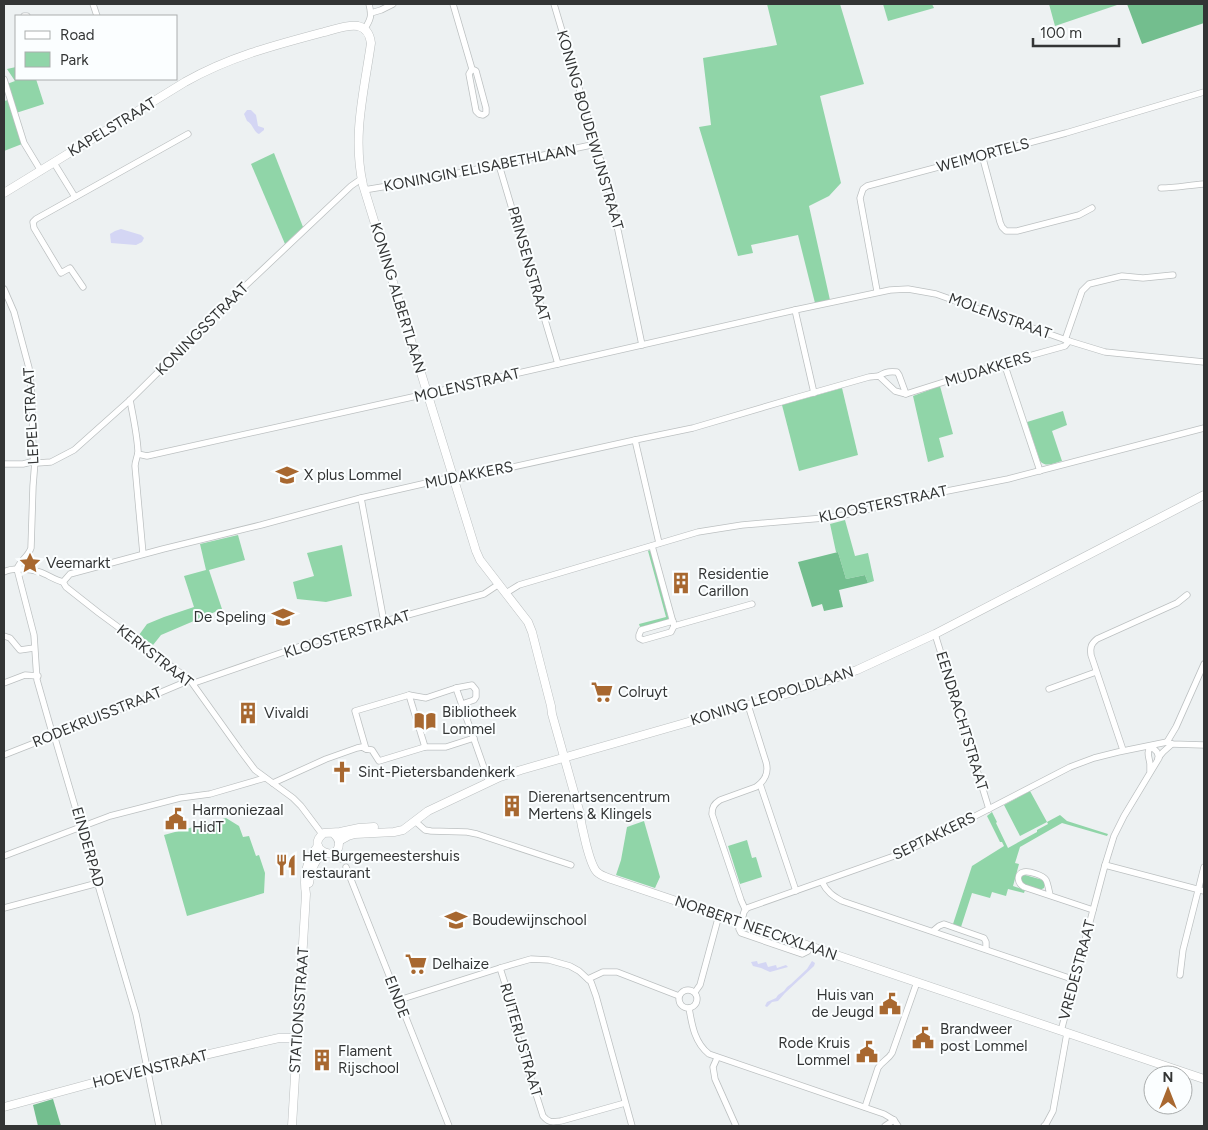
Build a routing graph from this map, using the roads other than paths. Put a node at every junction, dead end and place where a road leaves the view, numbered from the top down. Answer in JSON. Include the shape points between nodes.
{"nodes":[{"id":1,"x":369,"y":4,"type":"edge"},
{"id":2,"x":393,"y":4,"type":"edge"},
{"id":3,"x":453,"y":4,"type":"edge"},
{"id":4,"x":554,"y":4,"type":"edge"},
{"id":5,"x":371,"y":12,"type":"junction"},
{"id":6,"x":364,"y":30,"type":"junction"},
{"id":7,"x":472,"y":69,"type":"junction"},
{"id":8,"x":4,"y":79,"type":"edge"},
{"id":9,"x":1204,"y":92,"type":"edge"},
{"id":10,"x":188,"y":134,"type":"dead end"},
{"id":11,"x":596,"y":144,"type":"junction"},
{"id":12,"x":982,"y":155,"type":"junction"},
{"id":13,"x":54,"y":163,"type":"junction"},
{"id":14,"x":500,"y":165,"type":"junction"},
{"id":15,"x":41,"y":171,"type":"junction"},
{"id":16,"x":361,"y":179,"type":"junction"},
{"id":17,"x":1204,"y":184,"type":"edge"},
{"id":18,"x":1161,"y":188,"type":"dead end"},
{"id":19,"x":364,"y":190,"type":"junction"},
{"id":20,"x":4,"y":193,"type":"edge"},
{"id":21,"x":75,"y":198,"type":"junction"},
{"id":22,"x":1092,"y":208,"type":"dead end"},
{"id":23,"x":1174,"y":276,"type":"dead end"},
{"id":24,"x":83,"y":287,"type":"dead end"},
{"id":25,"x":4,"y":289,"type":"edge"},
{"id":26,"x":877,"y":291,"type":"junction"},
{"id":27,"x":795,"y":310,"type":"junction"},
{"id":28,"x":1067,"y":341,"type":"junction"},
{"id":29,"x":642,"y":345,"type":"junction"},
{"id":30,"x":1204,"y":362,"type":"edge"},
{"id":31,"x":1004,"y":363,"type":"junction"},
{"id":32,"x":558,"y":364,"type":"junction"},
{"id":33,"x":879,"y":376,"type":"junction"},
{"id":34,"x":814,"y":393,"type":"junction"},
{"id":35,"x":427,"y":394,"type":"junction"},
{"id":36,"x":906,"y":394,"type":"junction"},
{"id":37,"x":130,"y":400,"type":"junction"},
{"id":38,"x":1204,"y":428,"type":"edge"},
{"id":39,"x":635,"y":440,"type":"junction"},
{"id":40,"x":138,"y":454,"type":"junction"},
{"id":41,"x":35,"y":461,"type":"junction"},
{"id":42,"x":4,"y":464,"type":"edge"},
{"id":43,"x":1040,"y":471,"type":"junction"},
{"id":44,"x":454,"y":478,"type":"junction"},
{"id":45,"x":1204,"y":495,"type":"edge"},
{"id":46,"x":361,"y":498,"type":"junction"},
{"id":47,"x":659,"y":543,"type":"junction"},
{"id":48,"x":652,"y":546,"type":"junction"},
{"id":49,"x":143,"y":554,"type":"junction"},
{"id":50,"x":17,"y":569,"type":"junction"},
{"id":51,"x":4,"y":572,"type":"edge"},
{"id":52,"x":63,"y":582,"type":"junction"},
{"id":53,"x":499,"y":584,"type":"junction"},
{"id":54,"x":506,"y":593,"type":"junction"},
{"id":55,"x":1187,"y":595,"type":"dead end"},
{"id":56,"x":752,"y":604,"type":"dead end"},
{"id":57,"x":384,"y":622,"type":"junction"},
{"id":58,"x":673,"y":624,"type":"junction"},
{"id":59,"x":935,"y":634,"type":"junction"},
{"id":60,"x":4,"y":636,"type":"edge"},
{"id":61,"x":34,"y":648,"type":"junction"},
{"id":62,"x":1204,"y":664,"type":"edge"},
{"id":63,"x":1096,"y":672,"type":"junction"},
{"id":64,"x":38,"y":676,"type":"junction"},
{"id":65,"x":192,"y":681,"type":"junction"},
{"id":66,"x":4,"y":683,"type":"edge"},
{"id":67,"x":456,"y":688,"type":"junction"},
{"id":68,"x":1049,"y":688,"type":"dead end"},
{"id":69,"x":409,"y":695,"type":"junction"},
{"id":70,"x":462,"y":704,"type":"junction"},
{"id":71,"x":748,"y":705,"type":"junction"},
{"id":72,"x":54,"y":735,"type":"junction"},
{"id":73,"x":474,"y":738,"type":"junction"},
{"id":74,"x":1170,"y":743,"type":"junction"},
{"id":75,"x":1204,"y":745,"type":"edge"},
{"id":76,"x":1151,"y":746,"type":"junction"},
{"id":77,"x":425,"y":747,"type":"junction"},
{"id":78,"x":366,"y":749,"type":"junction"},
{"id":79,"x":1132,"y":749,"type":"junction"},
{"id":80,"x":1123,"y":750,"type":"junction"},
{"id":81,"x":4,"y":755,"type":"edge"},
{"id":82,"x":1147,"y":755,"type":"junction"},
{"id":83,"x":564,"y":758,"type":"junction"},
{"id":84,"x":1159,"y":758,"type":"junction"},
{"id":85,"x":1150,"y":772,"type":"junction"},
{"id":86,"x":265,"y":778,"type":"junction"},
{"id":87,"x":489,"y":782,"type":"junction"},
{"id":88,"x":273,"y":784,"type":"junction"},
{"id":89,"x":760,"y":784,"type":"junction"},
{"id":90,"x":989,"y":809,"type":"junction"},
{"id":91,"x":412,"y":824,"type":"junction"},
{"id":92,"x":82,"y":827,"type":"junction"},
{"id":93,"x":368,"y":830,"type":"junction"},
{"id":94,"x":333,"y":833,"type":"junction"},
{"id":95,"x":322,"y":834,"type":"junction"},
{"id":96,"x":339,"y":841,"type":"junction"},
{"id":97,"x":318,"y":846,"type":"junction"},
{"id":98,"x":336,"y":851,"type":"junction"},
{"id":99,"x":324,"y":853,"type":"junction"},
{"id":100,"x":4,"y":856,"type":"edge"},
{"id":101,"x":340,"y":859,"type":"dead end"},
{"id":102,"x":1105,"y":865,"type":"junction"},
{"id":103,"x":571,"y":866,"type":"dead end"},
{"id":104,"x":346,"y":867,"type":"dead end"},
{"id":105,"x":1204,"y":867,"type":"edge"},
{"id":106,"x":596,"y":871,"type":"joint"},
{"id":107,"x":822,"y":882,"type":"junction"},
{"id":108,"x":98,"y":883,"type":"junction"},
{"id":109,"x":1201,"y":890,"type":"edge"},
{"id":110,"x":796,"y":891,"type":"junction"},
{"id":111,"x":306,"y":894,"type":"junction"},
{"id":112,"x":1050,"y":896,"type":"junction"},
{"id":113,"x":4,"y":908,"type":"edge"},
{"id":114,"x":745,"y":909,"type":"junction"},
{"id":115,"x":1093,"y":910,"type":"junction"},
{"id":116,"x":719,"y":915,"type":"junction"},
{"id":117,"x":740,"y":922,"type":"junction"},
{"id":118,"x":933,"y":931,"type":"junction"},
{"id":119,"x":986,"y":949,"type":"junction"},
{"id":120,"x":500,"y":968,"type":"junction"},
{"id":121,"x":1180,"y":975,"type":"dead end"},
{"id":122,"x":588,"y":978,"type":"junction"},
{"id":123,"x":1075,"y":980,"type":"junction"},
{"id":124,"x":917,"y":982,"type":"junction"},
{"id":125,"x":695,"y":992,"type":"junction"},
{"id":126,"x":679,"y":996,"type":"junction"},
{"id":127,"x":399,"y":1000,"type":"junction"},
{"id":128,"x":690,"y":1008,"type":"junction"},
{"id":129,"x":1064,"y":1032,"type":"junction"},
{"id":130,"x":297,"y":1038,"type":"junction"},
{"id":131,"x":717,"y":1058,"type":"junction"},
{"id":132,"x":148,"y":1068,"type":"junction"},
{"id":133,"x":1204,"y":1079,"type":"edge"},
{"id":134,"x":625,"y":1103,"type":"junction"},
{"id":135,"x":4,"y":1107,"type":"edge"},
{"id":136,"x":864,"y":1107,"type":"junction"},
{"id":137,"x":894,"y":1120,"type":"junction"},
{"id":138,"x":159,"y":1126,"type":"edge"},
{"id":139,"x":292,"y":1126,"type":"edge"},
{"id":140,"x":450,"y":1126,"type":"edge"},
{"id":141,"x":632,"y":1126,"type":"edge"},
{"id":142,"x":736,"y":1126,"type":"edge"},
{"id":143,"x":885,"y":1126,"type":"edge"},
{"id":144,"x":898,"y":1126,"type":"edge"},
{"id":145,"x":1044,"y":1126,"type":"edge"}],
"edges":[{"from":1,"to":5,"type":"street"},
{"from":2,"to":5,"type":"street"},
{"from":3,"to":7,"type":"street"},
{"from":4,"to":11,"type":"street","name":"KONING BOUDEWIJNSTRAAT"},
{"from":5,"to":6,"type":"street","via":[[371,19]]},
{"from":6,"to":13,"type":"main road","name":"KAPELSTRAAT","via":[[356,26],[338,29],[220,64]]},
{"from":6,"to":16,"type":"main road","name":"KONING ALBERTLAAN","via":[[369,34],[371,45],[358,128]]},
{"from":7,"to":7,"type":"street","via":[[476,71],[486,108],[483,115],[476,111],[469,74]]},
{"from":8,"to":15,"type":"street","via":[[24,143]]},
{"from":9,"to":12,"type":"street","name":"WEIMORTELS"},
{"from":10,"to":21,"type":"street"},
{"from":11,"to":14,"type":"street","name":"KONINGIN ELISABETHLAAN"},
{"from":11,"to":29,"type":"street","name":"KONING BOUDEWIJNSTRAAT","via":[[617,220]]},
{"from":12,"to":22,"type":"street","via":[[1000,222],[1008,232],[1080,216]]},
{"from":12,"to":26,"type":"street","name":"WEIMORTELS","via":[[863,189],[860,203]]},
{"from":13,"to":15,"type":"main road","name":"KAPELSTRAAT"},
{"from":13,"to":21,"type":"street"},
{"from":14,"to":19,"type":"street","name":"KONINGIN ELISABETHLAAN"},
{"from":14,"to":32,"type":"street","name":"PRINSENSTRAAT"},
{"from":15,"to":20,"type":"main road","name":"KAPELSTRAAT"},
{"from":16,"to":19,"type":"main road","name":"KONING ALBERTLAAN"},
{"from":16,"to":37,"type":"street","name":"KONINGSSTRAAT","via":[[242,289]]},
{"from":17,"to":18,"type":"street"},
{"from":19,"to":35,"type":"main road","name":"KONING ALBERTLAAN"},
{"from":21,"to":24,"type":"street","via":[[36,219],[32,225],[60,273],[70,268]]},
{"from":23,"to":28,"type":"street","via":[[1122,276],[1086,286]]},
{"from":25,"to":41,"type":"street","name":"LEPELSTRAAT","via":[[30,368]]},
{"from":26,"to":27,"type":"street","name":"MOLENSTRAAT"},
{"from":26,"to":28,"type":"street","name":"MOLENSTRAAT","via":[[908,289],[936,294]]},
{"from":27,"to":29,"type":"street","name":"MOLENSTRAAT"},
{"from":27,"to":34,"type":"street"},
{"from":28,"to":30,"type":"street","name":"MOLENSTRAAT","via":[[1112,353]]},
{"from":28,"to":31,"type":"street","name":"MUDAKKERS","via":[[1065,346]]},
{"from":29,"to":32,"type":"street","name":"MOLENSTRAAT"},
{"from":31,"to":36,"type":"street","name":"MUDAKKERS"},
{"from":31,"to":43,"type":"street"},
{"from":32,"to":35,"type":"street","name":"MOLENSTRAAT"},
{"from":33,"to":34,"type":"street","name":"MUDAKKERS"},
{"from":33,"to":36,"type":"street","via":[[895,391]]},
{"from":33,"to":36,"type":"street","name":"MUDAKKERS","via":[[897,372]]},
{"from":34,"to":39,"type":"street","name":"MUDAKKERS","via":[[706,425]]},
{"from":35,"to":40,"type":"street","name":"MOLENSTRAAT","via":[[147,456]]},
{"from":35,"to":44,"type":"main road","name":"KONING ALBERTLAAN"},
{"from":37,"to":40,"type":"street"},
{"from":37,"to":41,"type":"street","name":"KONINGSSTRAAT","via":[[74,450],[51,462]]},
{"from":38,"to":43,"type":"street","name":"KLOOSTERSTRAAT"},
{"from":39,"to":44,"type":"street","name":"MUDAKKERS"},
{"from":39,"to":47,"type":"street"},
{"from":40,"to":49,"type":"street","via":[[135,462]]},
{"from":41,"to":42,"type":"street","name":"KONINGSSTRAAT"},
{"from":41,"to":50,"type":"street","name":"LEPELSTRAAT","via":[[31,548]]},
{"from":43,"to":47,"type":"street","name":"KLOOSTERSTRAAT","via":[[824,518],[727,526]]},
{"from":44,"to":46,"type":"street","name":"MUDAKKERS"},
{"from":44,"to":53,"type":"main road","name":"KONING ALBERTLAAN","via":[[478,556]]},
{"from":45,"to":59,"type":"main road","name":"KONING LEOPOLDLAAN"},
{"from":46,"to":49,"type":"street","name":"MUDAKKERS"},
{"from":46,"to":57,"type":"street"},
{"from":47,"to":48,"type":"street","name":"KLOOSTERSTRAAT"},
{"from":48,"to":54,"type":"street","name":"KLOOSTERSTRAAT","via":[[523,583]]},
{"from":48,"to":58,"type":"street"},
{"from":49,"to":52,"type":"street","name":"MUDAKKERS","via":[[70,574]]},
{"from":50,"to":51,"type":"street"},
{"from":50,"to":52,"type":"street","name":"KERKSTRAAT","via":[[37,571]]},
{"from":50,"to":61,"type":"street","name":"EINDERPAD","via":[[34,635]]},
{"from":52,"to":65,"type":"street","name":"KERKSTRAAT","via":[[99,613]]},
{"from":53,"to":54,"type":"main road","name":"KONING ALBERTLAAN"},
{"from":53,"to":57,"type":"street","name":"KLOOSTERSTRAAT","via":[[484,594]]},
{"from":54,"to":83,"type":"main road","name":"KONING ALBERTLAAN","via":[[532,632]]},
{"from":55,"to":63,"type":"street","via":[[1177,603],[1093,642],[1090,649]]},
{"from":56,"to":58,"type":"street"},
{"from":57,"to":65,"type":"street","name":"KLOOSTERSTRAAT"},
{"from":58,"to":58,"type":"street","via":[[671,632],[643,640],[639,638],[641,630]]},
{"from":59,"to":71,"type":"main road","name":"KONING LEOPOLDLAAN","via":[[857,670]]},
{"from":59,"to":90,"type":"street","name":"EENDRACHTSTRAAT"},
{"from":60,"to":61,"type":"street","via":[[20,650]]},
{"from":61,"to":64,"type":"street","name":"EINDERPAD"},
{"from":62,"to":74,"type":"street"},
{"from":63,"to":68,"type":"street"},
{"from":63,"to":80,"type":"street"},
{"from":64,"to":66,"type":"street","via":[[26,675]]},
{"from":64,"to":72,"type":"street","name":"EINDERPAD"},
{"from":65,"to":72,"type":"street","name":"RODEKRUISSTRAAT"},
{"from":65,"to":86,"type":"street","name":"KERKSTRAAT","via":[[255,770]]},
{"from":67,"to":69,"type":"street","via":[[426,698]]},
{"from":67,"to":70,"type":"street"},
{"from":67,"to":70,"type":"street","via":[[469,685],[476,690],[474,700]]},
{"from":69,"to":77,"type":"street"},
{"from":69,"to":78,"type":"street","via":[[355,711]]},
{"from":70,"to":73,"type":"street"},
{"from":71,"to":83,"type":"main road","name":"KONING LEOPOLDLAAN"},
{"from":71,"to":89,"type":"street","via":[[767,766]]},
{"from":72,"to":81,"type":"street","name":"RODEKRUISSTRAAT"},
{"from":72,"to":92,"type":"street","name":"EINDERPAD"},
{"from":73,"to":77,"type":"street","via":[[446,747]]},
{"from":73,"to":87,"type":"street"},
{"from":74,"to":75,"type":"street","name":"SEPTAKKERS"},
{"from":74,"to":76,"type":"street","name":"SEPTAKKERS"},
{"from":74,"to":84,"type":"street"},
{"from":76,"to":79,"type":"street","name":"SEPTAKKERS"},
{"from":76,"to":82,"type":"street"},
{"from":76,"to":84,"type":"street"},
{"from":77,"to":78,"type":"street","via":[[379,761],[372,750]]},
{"from":78,"to":88,"type":"street","via":[[357,748],[326,759]]},
{"from":79,"to":80,"type":"street","name":"SEPTAKKERS"},
{"from":79,"to":82,"type":"street","name":"SEPTAKKERS"},
{"from":80,"to":90,"type":"street","name":"SEPTAKKERS","via":[[1070,767]]},
{"from":82,"to":84,"type":"street","name":"SEPTAKKERS","via":[[1150,759]]},
{"from":82,"to":85,"type":"street"},
{"from":83,"to":87,"type":"main road","name":"KONING LEOPOLDLAAN"},
{"from":83,"to":106,"type":"main road","name":"KONING ALBERTLAAN"},
{"from":84,"to":85,"type":"street","name":"VREDESTRAAT"},
{"from":85,"to":102,"type":"street","name":"VREDESTRAAT","via":[[1119,826]]},
{"from":86,"to":88,"type":"street","name":"KERKSTRAAT"},
{"from":86,"to":92,"type":"street","via":[[110,816]]},
{"from":87,"to":91,"type":"main road","name":"KONING LEOPOLDLAAN","via":[[428,811]]},
{"from":88,"to":95,"type":"street","name":"KERKSTRAAT","via":[[301,806]]},
{"from":89,"to":110,"type":"street"},
{"from":89,"to":114,"type":"street","via":[[720,800],[712,810]]},
{"from":90,"to":107,"type":"street","name":"SEPTAKKERS","via":[[913,848]]},
{"from":91,"to":93,"type":"main road"},
{"from":91,"to":103,"type":"street","via":[[431,831],[477,834]]},
{"from":92,"to":100,"type":"street"},
{"from":92,"to":108,"type":"street","name":"EINDERPAD"},
{"from":93,"to":94,"type":"main road"},
{"from":93,"to":96,"type":"main road"},
{"from":94,"to":95,"type":"main road"},
{"from":94,"to":96,"type":"main road"},
{"from":95,"to":97,"type":"main road","via":[[318,838]]},
{"from":96,"to":98,"type":"main road"},
{"from":97,"to":99,"type":"main road"},
{"from":97,"to":111,"type":"main road","name":"STATIONSSTRAAT","via":[[308,862]]},
{"from":98,"to":99,"type":"main road"},
{"from":98,"to":101,"type":"street"},
{"from":99,"to":111,"type":"main road","name":"STATIONSSTRAAT","via":[[316,859]]},
{"from":102,"to":109,"type":"street"},
{"from":102,"to":115,"type":"street","name":"VREDESTRAAT"},
{"from":104,"to":127,"type":"street","name":"EINDE"},
{"from":105,"to":109,"type":"street"},
{"from":106,"to":116,"type":"main road","name":"NORBERT NEECKXLAAN"},
{"from":107,"to":110,"type":"street","name":"SEPTAKKERS"},
{"from":107,"to":118,"type":"street","via":[[834,897]]},
{"from":108,"to":113,"type":"street"},
{"from":108,"to":132,"type":"street","name":"EINDERPAD","via":[[136,1014]]},
{"from":109,"to":121,"type":"street","via":[[1183,950]]},
{"from":110,"to":114,"type":"street","name":"SEPTAKKERS"},
{"from":111,"to":130,"type":"main road","name":"STATIONSSTRAAT"},
{"from":112,"to":112,"type":"street","name":"VREDESTRAAT","via":[[1020,885],[1019,875],[1026,872],[1045,878]]},
{"from":112,"to":115,"type":"street","name":"VREDESTRAAT"},
{"from":114,"to":117,"type":"street"},
{"from":115,"to":123,"type":"street","name":"VREDESTRAAT"},
{"from":116,"to":117,"type":"main road","name":"NORBERT NEECKXLAAN"},
{"from":116,"to":125,"type":"street","via":[[700,985]]},
{"from":117,"to":124,"type":"main road","name":"NORBERT NEECKXLAAN"},
{"from":118,"to":119,"type":"street"},
{"from":118,"to":119,"type":"street","via":[[944,924],[984,938]]},
{"from":119,"to":123,"type":"street"},
{"from":120,"to":122,"type":"street","via":[[531,959],[549,960],[570,966]]},
{"from":120,"to":127,"type":"street"},
{"from":120,"to":134,"type":"street","name":"RUITERIJSTRAAT","via":[[516,1032],[547,1121],[561,1121]]},
{"from":122,"to":126,"type":"street","via":[[603,972],[617,972]]},
{"from":122,"to":134,"type":"street","via":[[596,996]]},
{"from":123,"to":129,"type":"street","name":"VREDESTRAAT"},
{"from":124,"to":129,"type":"main road","name":"NORBERT NEECKXLAAN"},
{"from":124,"to":136,"type":"street","via":[[892,1053],[878,1068]]},
{"from":125,"to":126,"type":"street","via":[[686,989]]},
{"from":125,"to":128,"type":"street","via":[[697,1003]]},
{"from":126,"to":128,"type":"street","via":[[681,1005]]},
{"from":127,"to":140,"type":"street","name":"EINDE"},
{"from":128,"to":131,"type":"street","via":[[691,1022],[699,1043]]},
{"from":129,"to":133,"type":"main road","name":"NORBERT NEECKXLAAN"},
{"from":129,"to":145,"type":"street","name":"VREDESTRAAT","via":[[1053,1111]]},
{"from":130,"to":132,"type":"main road","name":"HOEVENSTRAAT","via":[[279,1038]]},
{"from":130,"to":139,"type":"main road","name":"STATIONSSTRAAT"},
{"from":131,"to":136,"type":"street"},
{"from":131,"to":142,"type":"street","via":[[713,1068],[715,1079]]},
{"from":132,"to":135,"type":"main road","name":"HOEVENSTRAAT"},
{"from":132,"to":138,"type":"street","name":"EINDERPAD"},
{"from":134,"to":141,"type":"street"},
{"from":136,"to":137,"type":"street"},
{"from":137,"to":143,"type":"street"},
{"from":137,"to":144,"type":"street"}]}
